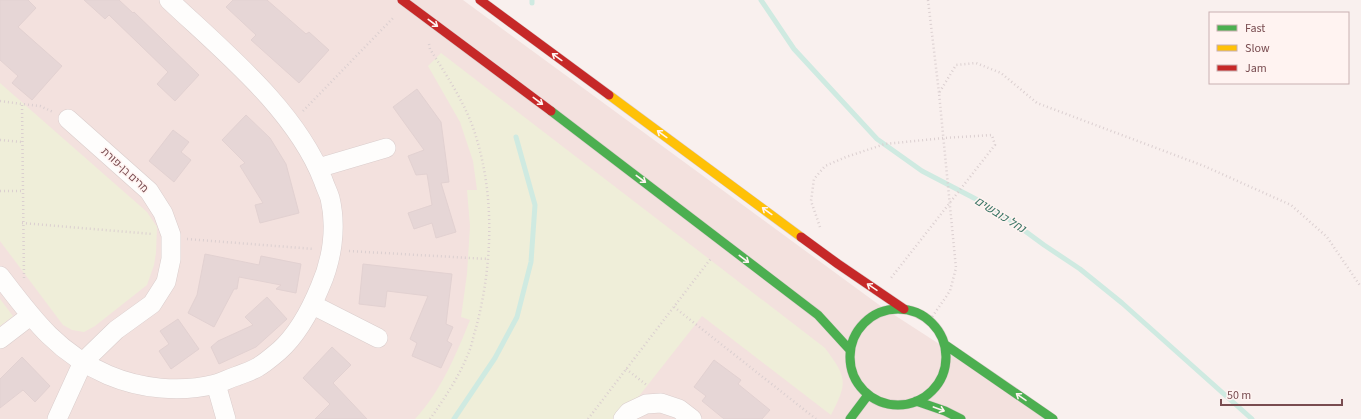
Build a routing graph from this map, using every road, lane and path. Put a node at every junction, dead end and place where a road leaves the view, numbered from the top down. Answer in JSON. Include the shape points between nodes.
{"nodes":[{"id":1,"x":169,"y":0,"type":"edge"},
{"id":2,"x":480,"y":0,"type":"edge"},
{"id":3,"x":928,"y":0,"type":"edge"},
{"id":4,"x":405,"y":2,"type":"edge"},
{"id":5,"x":426,"y":18,"type":"junction"},
{"id":6,"x":939,"y":93,"type":"junction"},
{"id":7,"x":0,"y":101,"type":"edge"},
{"id":8,"x":22,"y":104,"type":"junction"},
{"id":9,"x":68,"y":119,"type":"joint"},
{"id":10,"x":291,"y":124,"type":"junction"},
{"id":11,"x":944,"y":138,"type":"junction"},
{"id":12,"x":0,"y":140,"type":"edge"},
{"id":13,"x":22,"y":142,"type":"junction"},
{"id":14,"x":386,"y":148,"type":"dead end"},
{"id":15,"x":318,"y":168,"type":"junction"},
{"id":16,"x":0,"y":191,"type":"edge"},
{"id":17,"x":22,"y":191,"type":"junction"},
{"id":18,"x":951,"y":203,"type":"junction"},
{"id":19,"x":22,"y":223,"type":"junction"},
{"id":20,"x":822,"y":233,"type":"dead end"},
{"id":21,"x":171,"y":235,"type":"junction"},
{"id":22,"x":723,"y":242,"type":"junction"},
{"id":23,"x":0,"y":276,"type":"edge"},
{"id":24,"x":1361,"y":287,"type":"edge"},
{"id":25,"x":880,"y":293,"type":"junction"},
{"id":26,"x":313,"y":305,"type":"junction"},
{"id":27,"x":674,"y":307,"type":"junction"},
{"id":28,"x":904,"y":309,"type":"junction"},
{"id":29,"x":27,"y":312,"type":"junction"},
{"id":30,"x":930,"y":320,"type":"junction"},
{"id":31,"x":378,"y":338,"type":"dead end"},
{"id":32,"x":0,"y":339,"type":"edge"},
{"id":33,"x":944,"y":344,"type":"junction"},
{"id":34,"x":850,"y":350,"type":"junction"},
{"id":35,"x":83,"y":362,"type":"junction"},
{"id":36,"x":216,"y":384,"type":"junction"},
{"id":37,"x":868,"y":395,"type":"junction"},
{"id":38,"x":916,"y":401,"type":"junction"},
{"id":39,"x":57,"y":419,"type":"edge"},
{"id":40,"x":226,"y":419,"type":"edge"},
{"id":41,"x":430,"y":419,"type":"edge"},
{"id":42,"x":588,"y":419,"type":"edge"},
{"id":43,"x":623,"y":419,"type":"edge"},
{"id":44,"x":692,"y":419,"type":"edge"},
{"id":45,"x":816,"y":419,"type":"edge"},
{"id":46,"x":850,"y":419,"type":"edge"},
{"id":47,"x":961,"y":419,"type":"edge"},
{"id":48,"x":1053,"y":419,"type":"edge"}],
"edges":[{"from":1,"to":10,"type":"street","via":[[250,78]]},
{"from":25,"to":2,"type":"street","one_way":true},
{"from":3,"to":6,"type":"path"},
{"from":4,"to":5,"type":"street"},
{"from":4,"to":10,"type":"path"},
{"from":5,"to":22,"type":"street","one_way":true},
{"from":5,"to":41,"type":"path","via":[[425,29],[430,49],[460,98],[477,139],[487,182],[489,234],[487,271],[468,354],[447,396]]},
{"from":6,"to":11,"type":"path"},
{"from":6,"to":24,"type":"path","via":[[956,65],[976,63],[1001,74],[1037,103],[1204,166],[1291,205],[1327,238]]},
{"from":7,"to":8,"type":"path"},
{"from":8,"to":9,"type":"path","via":[[40,106]]},
{"from":8,"to":13,"type":"path"},
{"from":9,"to":21,"type":"street","name":"מרים בן-פורת","via":[[149,191],[163,213]]},
{"from":10,"to":15,"type":"street"},
{"from":11,"to":18,"type":"path"},
{"from":11,"to":18,"type":"path","via":[[992,135],[995,145]]},
{"from":11,"to":20,"type":"path","via":[[885,144],[825,166],[814,179],[811,201]]},
{"from":12,"to":13,"type":"path"},
{"from":13,"to":17,"type":"path"},
{"from":14,"to":15,"type":"street"},
{"from":15,"to":26,"type":"street","via":[[330,197],[333,224],[326,274]]},
{"from":16,"to":17,"type":"path"},
{"from":17,"to":19,"type":"path"},
{"from":18,"to":25,"type":"path"},
{"from":18,"to":30,"type":"path","via":[[956,268],[950,291]]},
{"from":19,"to":21,"type":"path"},
{"from":19,"to":29,"type":"path"},
{"from":21,"to":35,"type":"street","name":"מרים בן-פורת","via":[[171,259],[166,282],[152,304],[116,330]]},
{"from":22,"to":27,"type":"path"},
{"from":22,"to":34,"type":"street","one_way":true,"via":[[818,315]]},
{"from":23,"to":29,"type":"street"},
{"from":25,"to":28,"type":"street"},
{"from":26,"to":31,"type":"street"},
{"from":26,"to":36,"type":"street","via":[[280,350],[258,367]]},
{"from":27,"to":42,"type":"path"},
{"from":27,"to":45,"type":"path"},
{"from":28,"to":30,"type":"street"},
{"from":28,"to":34,"type":"street","via":[[889,309],[875,314],[863,323],[854,335]]},
{"from":29,"to":32,"type":"street"},
{"from":29,"to":35,"type":"street","via":[[55,342]]},
{"from":30,"to":33,"type":"street","via":[[939,331]]},
{"from":33,"to":38,"type":"street","via":[[946,358],[937,384],[928,394]]},
{"from":48,"to":33,"type":"street","one_way":true},
{"from":34,"to":37,"type":"street","via":[[853,375]]},
{"from":35,"to":36,"type":"street","via":[[107,375],[157,388],[186,389]]},
{"from":35,"to":39,"type":"street","name":"מרים בן-פורת"},
{"from":36,"to":40,"type":"street"},
{"from":37,"to":38,"type":"street","via":[[891,404]]},
{"from":37,"to":46,"type":"street"},
{"from":38,"to":47,"type":"street","one_way":true},
{"from":43,"to":44,"type":"street","via":[[629,412],[646,404],[661,404],[679,409]]}]}
